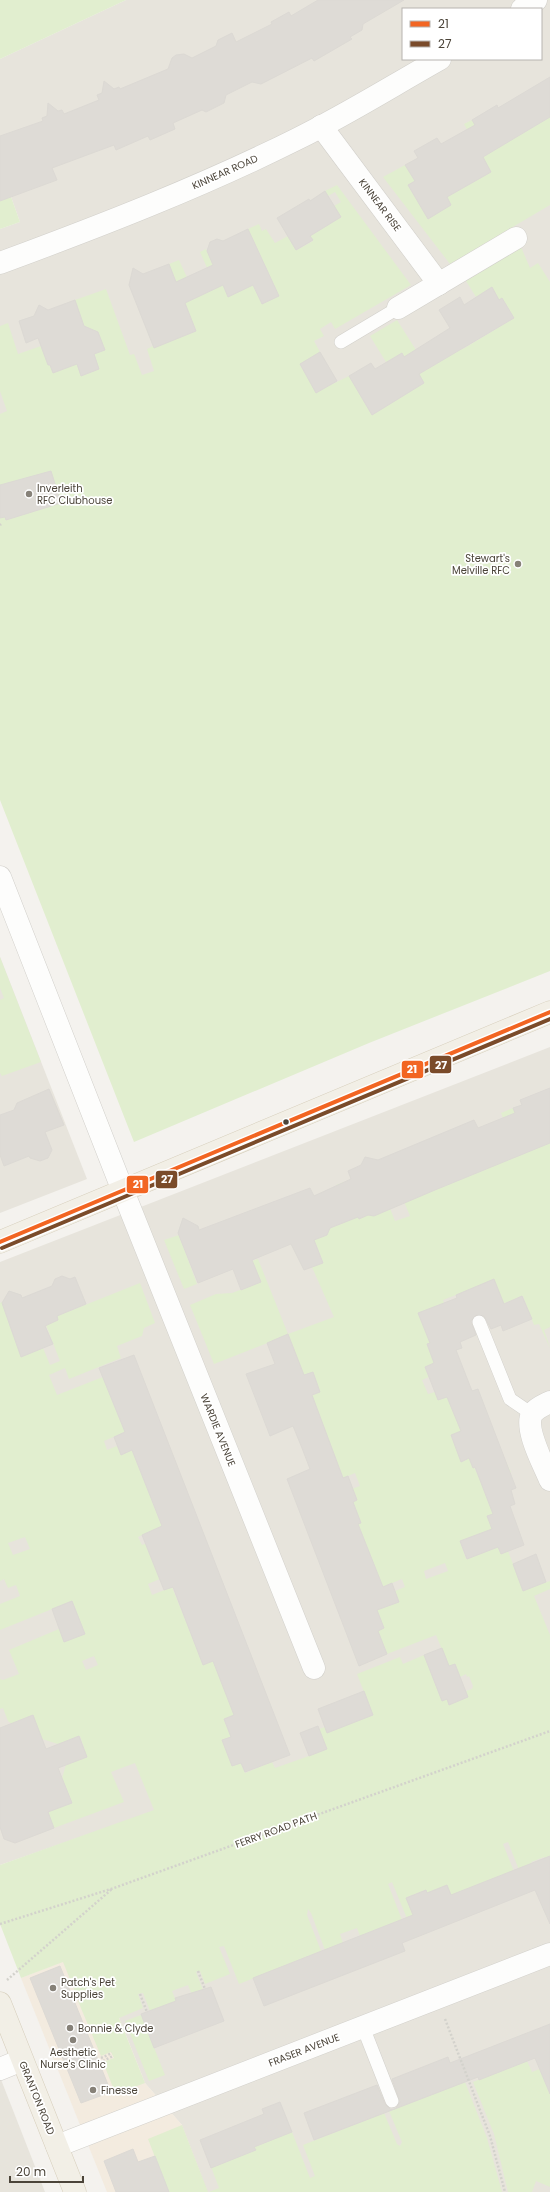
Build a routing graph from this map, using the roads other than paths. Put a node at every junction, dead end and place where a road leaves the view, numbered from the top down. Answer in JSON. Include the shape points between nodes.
{"nodes":[{"id":1,"x":536,"y":0,"type":"edge"},
{"id":2,"x":524,"y":8,"type":"edge"},
{"id":3,"x":438,"y":60,"type":"edge"},
{"id":4,"x":321,"y":126,"type":"junction"},
{"id":5,"x":516,"y":238,"type":"dead end"},
{"id":6,"x":0,"y":263,"type":"edge"},
{"id":7,"x":439,"y":284,"type":"junction"},
{"id":8,"x":398,"y":308,"type":"joint"},
{"id":9,"x":341,"y":342,"type":"dead end"},
{"id":10,"x":0,"y":877,"type":"edge"},
{"id":11,"x":550,"y":1012,"type":"edge"},
{"id":12,"x":123,"y":1191,"type":"junction"},
{"id":13,"x":0,"y":1242,"type":"edge"},
{"id":14,"x":479,"y":1322,"type":"dead end"},
{"id":15,"x":550,"y":1402,"type":"edge"},
{"id":16,"x":532,"y":1414,"type":"junction"},
{"id":17,"x":550,"y":1480,"type":"edge"},
{"id":18,"x":314,"y":1668,"type":"dead end"},
{"id":19,"x":550,"y":1954,"type":"edge"},
{"id":20,"x":0,"y":2003,"type":"edge"},
{"id":21,"x":364,"y":2027,"type":"junction"},
{"id":22,"x":22,"y":2060,"type":"junction"},
{"id":23,"x":0,"y":2068,"type":"edge"},
{"id":24,"x":392,"y":2101,"type":"dead end"},
{"id":25,"x":57,"y":2146,"type":"junction"},
{"id":26,"x":75,"y":2192,"type":"edge"}],
"edges":[{"from":1,"to":2,"type":"street"},
{"from":3,"to":4,"type":"street","name":"KINNEAR ROAD"},
{"from":4,"to":6,"type":"street","name":"KINNEAR ROAD","via":[[218,176]]},
{"from":4,"to":7,"type":"street","name":"KINNEAR RISE"},
{"from":5,"to":7,"type":"street"},
{"from":7,"to":8,"type":"street"},
{"from":8,"to":9,"type":"lane"},
{"from":10,"to":12,"type":"street","name":"WARDIE AVENUE"},
{"from":11,"to":12,"type":"main road"},
{"from":12,"to":13,"type":"main road"},
{"from":12,"to":18,"type":"street","name":"WARDIE AVENUE"},
{"from":14,"to":16,"type":"lane","via":[[510,1399]]},
{"from":15,"to":16,"type":"street"},
{"from":16,"to":17,"type":"street","via":[[532,1436]]},
{"from":19,"to":21,"type":"street","name":"FRASER AVENUE"},
{"from":20,"to":22,"type":"main road","name":"GRANTON ROAD"},
{"from":21,"to":24,"type":"lane"},
{"from":21,"to":25,"type":"street","name":"FRASER AVENUE"},
{"from":22,"to":23,"type":"street"},
{"from":22,"to":25,"type":"main road","name":"GRANTON ROAD"},
{"from":25,"to":26,"type":"main road","name":"GRANTON ROAD"}]}
